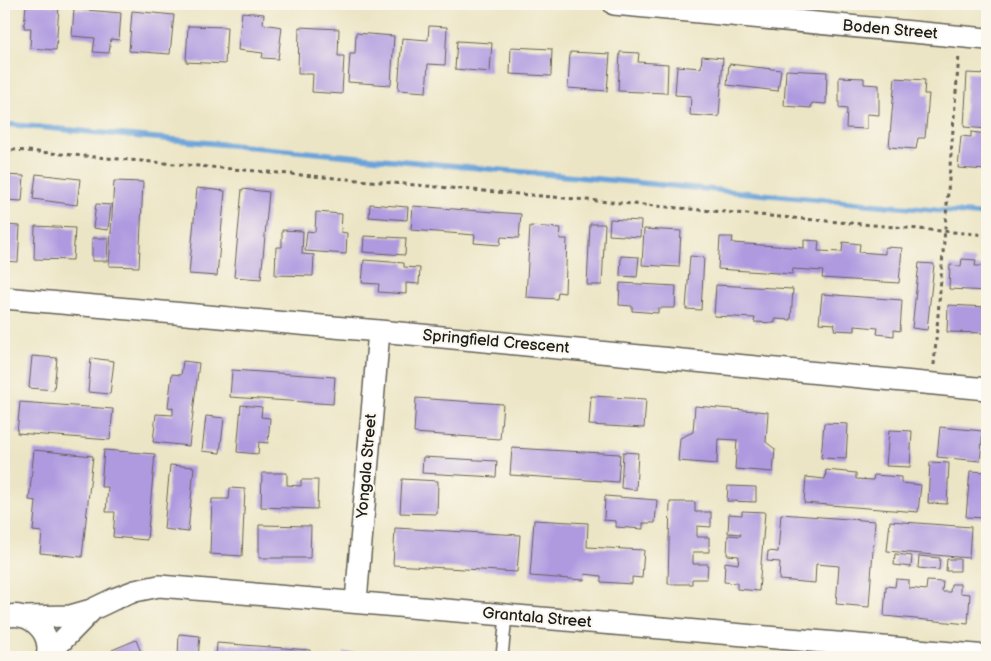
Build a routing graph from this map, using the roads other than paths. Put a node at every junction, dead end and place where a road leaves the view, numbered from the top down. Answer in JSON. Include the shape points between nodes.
{"nodes":[{"id":1,"x":614,"y":4,"type":"edge"},
{"id":2,"x":987,"y":40,"type":"edge"},
{"id":3,"x":4,"y":298,"type":"edge"},
{"id":4,"x":379,"y":331,"type":"junction"},
{"id":5,"x":987,"y":389,"type":"edge"},
{"id":6,"x":4,"y":597,"type":"edge"},
{"id":7,"x":356,"y":601,"type":"junction"},
{"id":8,"x":91,"y":610,"type":"junction"},
{"id":9,"x":506,"y":615,"type":"junction"},
{"id":10,"x":17,"y":617,"type":"edge"},
{"id":11,"x":47,"y":656,"type":"edge"},
{"id":12,"x":987,"y":656,"type":"edge"},
{"id":13,"x":502,"y":657,"type":"edge"}],
"edges":[{"from":1,"to":2,"type":"street","name":"Boden Street"},
{"from":3,"to":4,"type":"street","name":"Springfield Crescent"},
{"from":4,"to":5,"type":"street","name":"Springfield Crescent"},
{"from":4,"to":7,"type":"street","name":"Yongala Street"},
{"from":6,"to":10,"type":"street"},
{"from":7,"to":8,"type":"street","name":"Grantala Street","via":[[159,586],[114,599]]},
{"from":7,"to":9,"type":"street","name":"Grantala Street"},
{"from":8,"to":10,"type":"street","name":"Grantala Street","via":[[70,616]]},
{"from":8,"to":11,"type":"street","name":"Grantala Street"},
{"from":9,"to":12,"type":"street","name":"Grantala Street"},
{"from":9,"to":13,"type":"lane"},
{"from":10,"to":11,"type":"street","via":[[36,622],[43,630]]}]}
